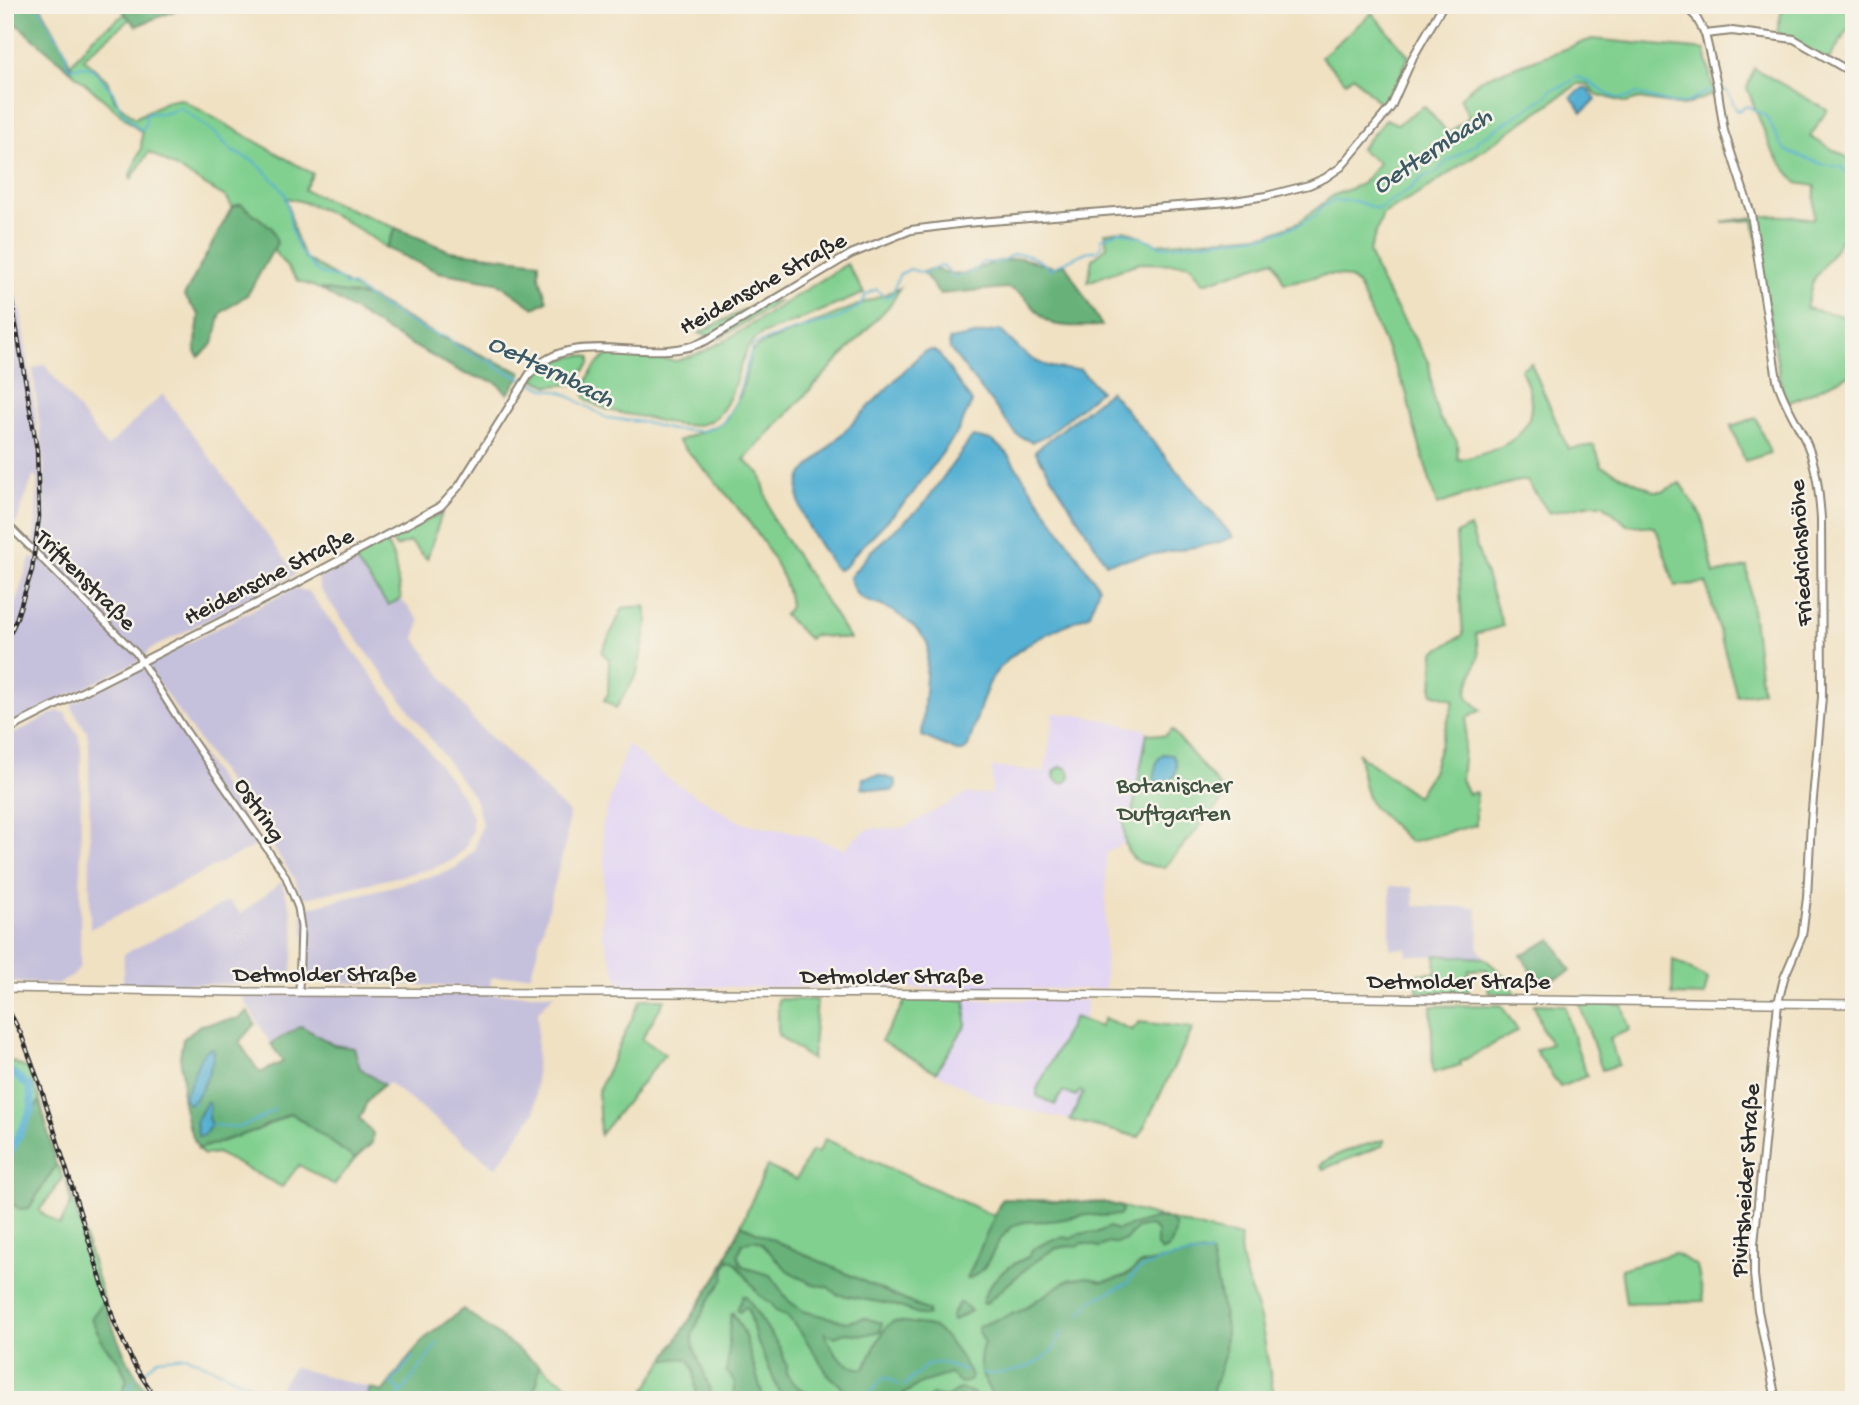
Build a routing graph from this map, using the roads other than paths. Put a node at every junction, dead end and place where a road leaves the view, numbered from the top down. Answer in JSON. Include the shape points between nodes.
{"nodes":[{"id":1,"x":1443,"y":5,"type":"edge"},
{"id":2,"x":1684,"y":5,"type":"edge"},
{"id":3,"x":1705,"y":34,"type":"junction"},
{"id":4,"x":1854,"y":74,"type":"edge"},
{"id":5,"x":5,"y":522,"type":"edge"},
{"id":6,"x":141,"y":663,"type":"junction"},
{"id":7,"x":5,"y":732,"type":"edge"},
{"id":8,"x":5,"y":988,"type":"edge"},
{"id":9,"x":299,"y":992,"type":"junction"},
{"id":10,"x":1778,"y":1003,"type":"junction"},
{"id":11,"x":1854,"y":1004,"type":"edge"},
{"id":12,"x":1776,"y":1400,"type":"edge"}],
"edges":[{"from":1,"to":6,"type":"main road","name":"Heidensche Straße","via":[[1380,123],[1341,167],[1319,181],[1228,202],[911,230],[851,254],[700,344],[677,350],[568,349],[547,357],[529,375],[460,485],[441,506]]},
{"from":2,"to":3,"type":"main road"},
{"from":3,"to":4,"type":"main road","via":[[1732,31],[1794,39]]},
{"from":3,"to":10,"type":"main road","name":"Friedrichshöhe","via":[[1724,131],[1751,214],[1780,393],[1813,461],[1819,491],[1822,697],[1806,915]]},
{"from":5,"to":6,"type":"street","name":"Triftenstraße","via":[[130,645]]},
{"from":6,"to":7,"type":"main road","name":"Heidensche Straße"},
{"from":6,"to":9,"type":"street","name":"Ostring","via":[[291,887],[301,927]]},
{"from":8,"to":9,"type":"main road","name":"Detmolder Straße"},
{"from":9,"to":10,"type":"main road","name":"Detmolder Straße","via":[[1039,994]]},
{"from":10,"to":11,"type":"main road","name":"Detmolder Straße"},
{"from":10,"to":12,"type":"main road","name":"Pivitsheider Straße","via":[[1754,1255],[1758,1310]]}]}
